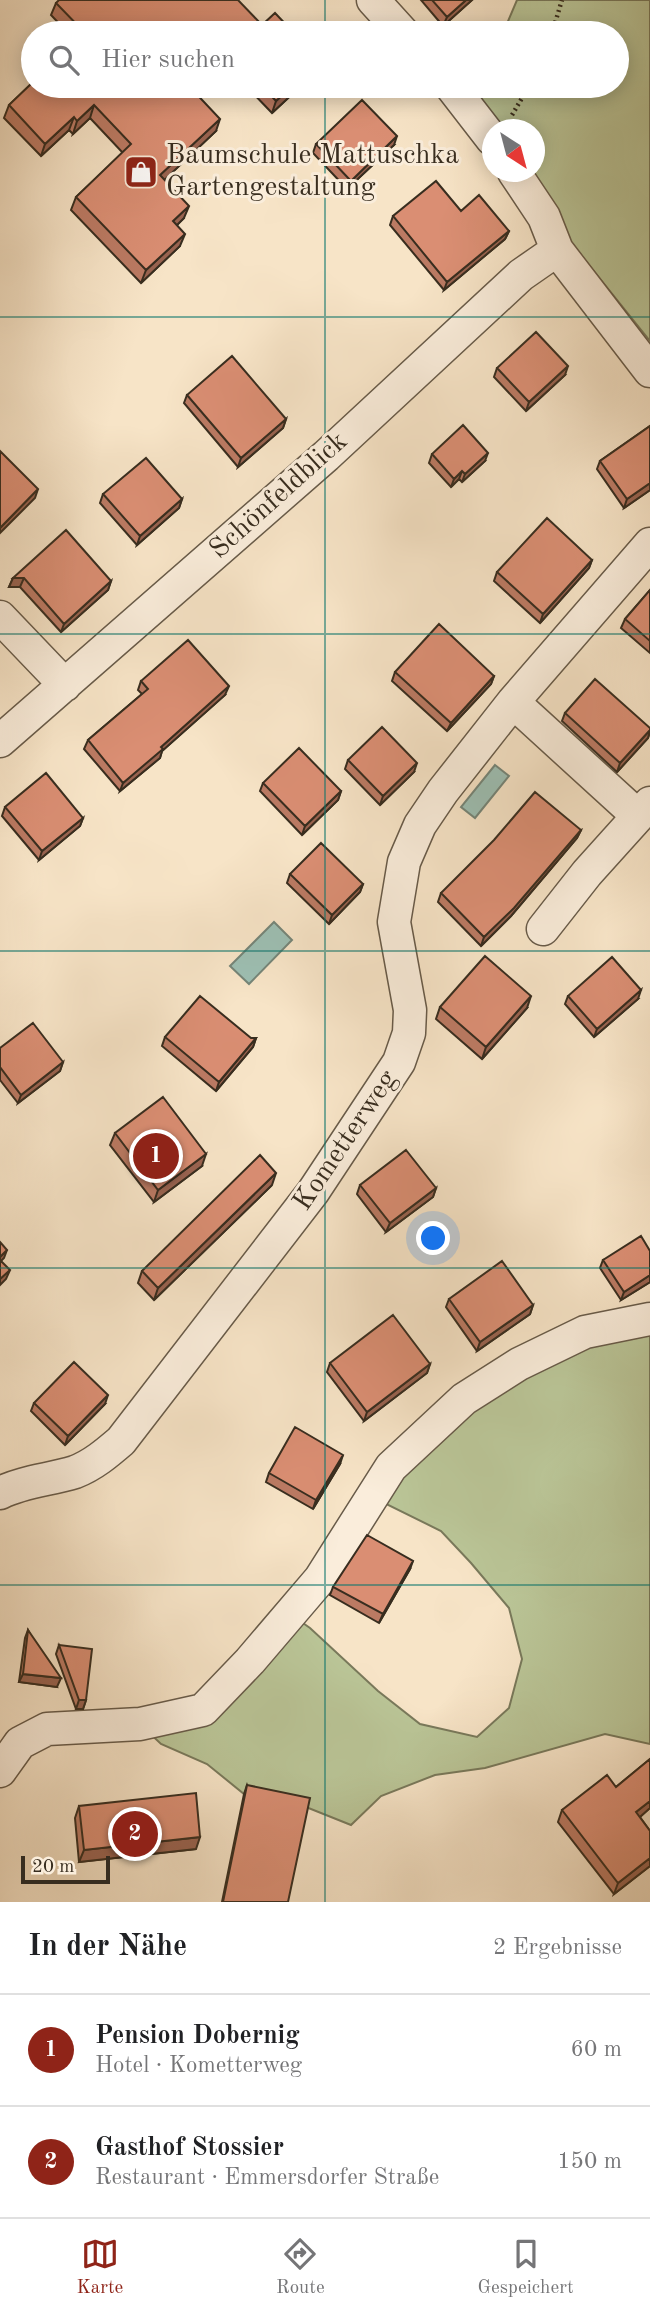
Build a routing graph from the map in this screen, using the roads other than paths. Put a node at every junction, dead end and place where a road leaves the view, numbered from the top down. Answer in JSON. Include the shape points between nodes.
{"nodes":[{"id":1,"x":373,"y":0,"type":"edge"},
{"id":2,"x":392,"y":21,"type":"edge"},
{"id":3,"x":465,"y":98,"type":"edge"},
{"id":4,"x":490,"y":119,"type":"edge"},
{"id":5,"x":521,"y":182,"type":"edge"},
{"id":6,"x":557,"y":250,"type":"junction"},
{"id":7,"x":650,"y":371,"type":"edge"},
{"id":8,"x":650,"y":544,"type":"edge"},
{"id":9,"x":0,"y":617,"type":"edge"},
{"id":10,"x":65,"y":685,"type":"junction"},
{"id":11,"x":513,"y":702,"type":"junction"},
{"id":12,"x":0,"y":741,"type":"edge"},
{"id":13,"x":644,"y":810,"type":"edge"},
{"id":14,"x":543,"y":929,"type":"dead end"},
{"id":15,"x":650,"y":1320,"type":"edge"},
{"id":16,"x":5,"y":1484,"type":"edge"},
{"id":17,"x":0,"y":1771,"type":"edge"}],
"edges":[{"from":1,"to":2,"type":"street"},
{"from":3,"to":4,"type":"street"},
{"from":5,"to":6,"type":"street","via":[[544,217]]},
{"from":6,"to":7,"type":"street"},
{"from":6,"to":10,"type":"street","name":"Schönfeldblick","via":[[521,275],[326,456]]},
{"from":8,"to":11,"type":"street","name":"Kometterweg"},
{"from":9,"to":10,"type":"street"},
{"from":10,"to":12,"type":"street","name":"Schönfeldblick"},
{"from":11,"to":13,"type":"street"},
{"from":11,"to":16,"type":"street","name":"Kometterweg","via":[[443,790],[420,825],[404,862],[394,922],[410,1010],[409,1033],[399,1062],[313,1192],[121,1441],[100,1460],[76,1471]]},
{"from":13,"to":14,"type":"street"},
{"from":15,"to":17,"type":"street","via":[[585,1332],[519,1364],[464,1399],[391,1467],[320,1579],[203,1710],[140,1724],[47,1730],[20,1743]]}]}
